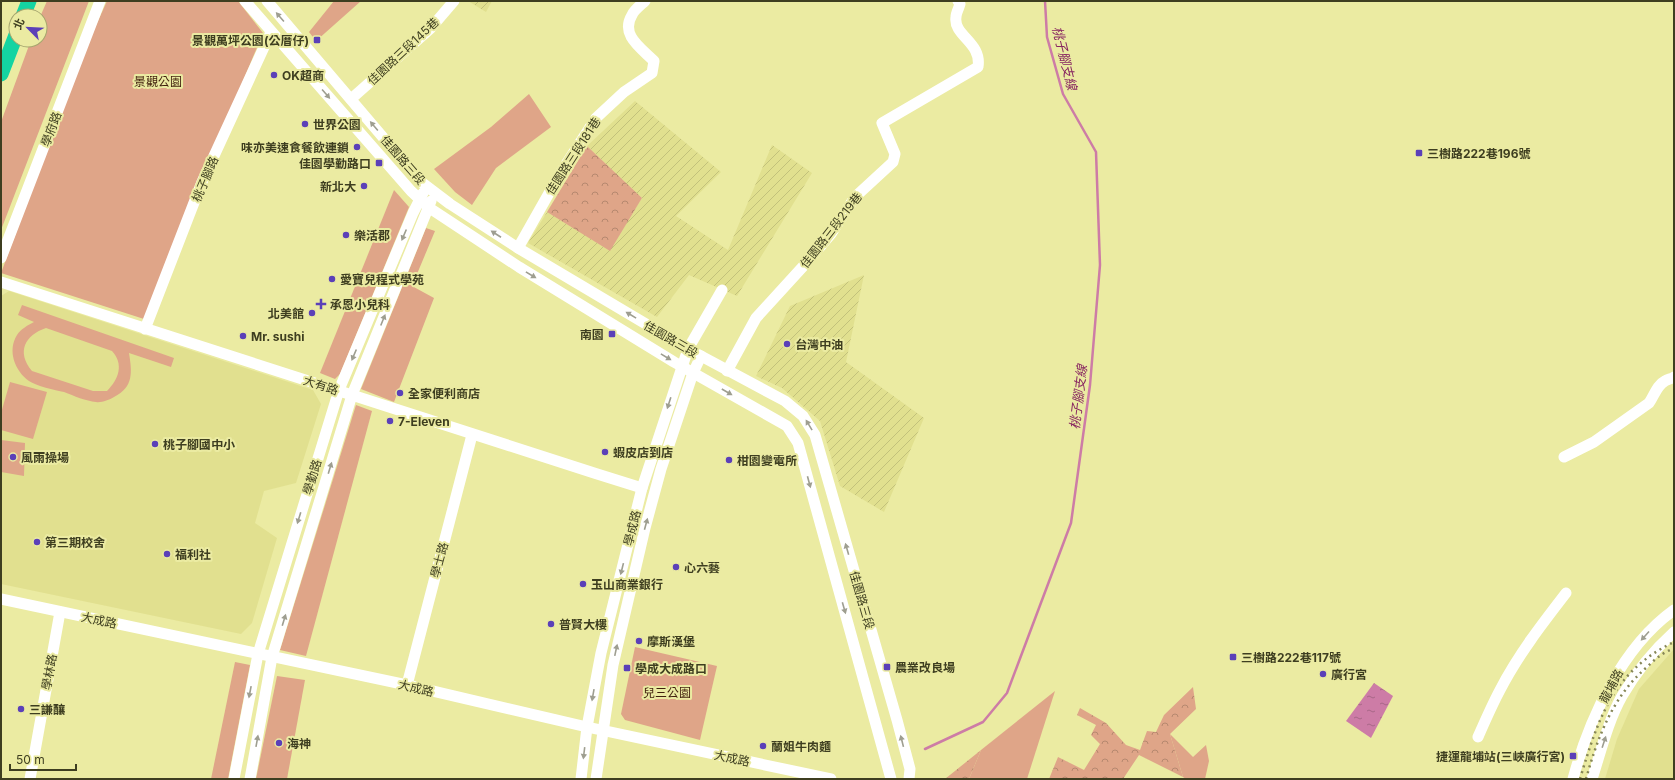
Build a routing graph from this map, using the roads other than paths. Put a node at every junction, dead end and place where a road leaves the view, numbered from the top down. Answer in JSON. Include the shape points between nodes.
{"nodes":[{"id":1,"x":100,"y":1,"type":"edge"},
{"id":2,"x":245,"y":1,"type":"edge"},
{"id":3,"x":267,"y":1,"type":"edge"},
{"id":4,"x":454,"y":1,"type":"edge"},
{"id":5,"x":645,"y":1,"type":"edge"},
{"id":6,"x":958,"y":1,"type":"edge"},
{"id":7,"x":272,"y":32,"type":"junction"},
{"id":8,"x":11,"y":48,"type":"edge"},
{"id":9,"x":1,"y":74,"type":"edge"},
{"id":10,"x":351,"y":99,"type":"junction"},
{"id":11,"x":430,"y":190,"type":"junction"},
{"id":12,"x":419,"y":199,"type":"junction"},
{"id":13,"x":428,"y":207,"type":"junction"},
{"id":14,"x":518,"y":248,"type":"junction"},
{"id":15,"x":1,"y":258,"type":"edge"},
{"id":16,"x":1,"y":282,"type":"edge"},
{"id":17,"x":722,"y":290,"type":"dead end"},
{"id":18,"x":145,"y":329,"type":"junction"},
{"id":19,"x":688,"y":349,"type":"junction"},
{"id":20,"x":701,"y":356,"type":"junction"},
{"id":21,"x":682,"y":366,"type":"junction"},
{"id":22,"x":727,"y":371,"type":"junction"},
{"id":23,"x":693,"y":373,"type":"junction"},
{"id":24,"x":1674,"y":377,"type":"edge"},
{"id":25,"x":339,"y":390,"type":"junction"},
{"id":26,"x":352,"y":395,"type":"junction"},
{"id":27,"x":472,"y":435,"type":"junction"},
{"id":28,"x":1564,"y":457,"type":"dead end"},
{"id":29,"x":642,"y":488,"type":"junction"},
{"id":30,"x":1566,"y":593,"type":"dead end"},
{"id":31,"x":1,"y":599,"type":"edge"},
{"id":32,"x":1674,"y":610,"type":"edge"},
{"id":33,"x":60,"y":612,"type":"junction"},
{"id":34,"x":1674,"y":632,"type":"edge"},
{"id":35,"x":258,"y":654,"type":"junction"},
{"id":36,"x":272,"y":657,"type":"junction"},
{"id":37,"x":407,"y":686,"type":"junction"},
{"id":38,"x":588,"y":727,"type":"junction"},
{"id":39,"x":602,"y":730,"type":"junction"},
{"id":40,"x":1478,"y":737,"type":"dead end"},
{"id":41,"x":30,"y":779,"type":"edge"},
{"id":42,"x":234,"y":779,"type":"edge"},
{"id":43,"x":250,"y":779,"type":"edge"},
{"id":44,"x":581,"y":779,"type":"edge"},
{"id":45,"x":596,"y":779,"type":"edge"},
{"id":46,"x":831,"y":779,"type":"edge"},
{"id":47,"x":891,"y":779,"type":"edge"},
{"id":48,"x":909,"y":779,"type":"edge"},
{"id":49,"x":1573,"y":779,"type":"edge"},
{"id":50,"x":1592,"y":779,"type":"edge"}],
"edges":[{"from":1,"to":15,"type":"street","name":"學府路"},
{"from":2,"to":7,"type":"street","name":"佳園路三段"},
{"from":10,"to":3,"type":"street","name":"佳園路三段","one_way":true},
{"from":4,"to":10,"type":"street","name":"佳園路三段145巷","via":[[430,29]]},
{"from":5,"to":14,"type":"street","name":"佳園路三段181巷","via":[[632,14],[628,27],[632,39],[654,61],[652,73],[624,92],[596,118],[561,172]]},
{"from":6,"to":22,"type":"street","name":"佳園路三段219巷","via":[[960,4],[956,17],[957,26],[978,53],[978,67],[882,122],[895,154],[893,162],[855,197],[808,262],[756,318]]},
{"from":7,"to":12,"type":"street","name":"佳園路三段","one_way":true},
{"from":7,"to":18,"type":"street","name":"桃子腳路","via":[[202,182]]},
{"from":8,"to":9,"type":"highway"},
{"from":11,"to":10,"type":"street","name":"佳園路三段","one_way":true},
{"from":11,"to":12,"type":"street","name":"學勤路"},
{"from":11,"to":13,"type":"street","name":"學勤路"},
{"from":14,"to":11,"type":"street","name":"佳園路三段","one_way":true},
{"from":12,"to":13,"type":"street","name":"佳園路三段"},
{"from":12,"to":25,"type":"street","name":"學勤路","one_way":true},
{"from":13,"to":21,"type":"street","name":"佳園路三段","one_way":true,"via":[[519,267]]},
{"from":26,"to":13,"type":"street","name":"學勤路","one_way":true},
{"from":19,"to":14,"type":"street","name":"佳園路三段","one_way":true},
{"from":16,"to":18,"type":"street","name":"大有路"},
{"from":17,"to":19,"type":"street","name":"學成路"},
{"from":18,"to":25,"type":"street","name":"大有路"},
{"from":19,"to":20,"type":"street","name":"佳園路三段"},
{"from":19,"to":21,"type":"street","name":"學成路"},
{"from":20,"to":22,"type":"street","name":"佳園路三段"},
{"from":20,"to":23,"type":"street","name":"學成路"},
{"from":21,"to":23,"type":"street","name":"佳園路三段"},
{"from":21,"to":29,"type":"street","name":"學成路","one_way":true},
{"from":48,"to":22,"type":"street","name":"佳園路三段","one_way":true,"via":[[910,770],[897,720],[815,435],[804,416],[786,401]]},
{"from":39,"to":23,"type":"street","name":"學成路","one_way":true,"via":[[613,665],[645,528],[661,469]]},
{"from":23,"to":47,"type":"street","name":"佳園路三段","one_way":true,"via":[[787,426],[798,443]]},
{"from":24,"to":28,"type":"street","via":[[1664,381],[1657,388],[1649,402],[1594,442]]},
{"from":25,"to":26,"type":"street","name":"大有路"},
{"from":25,"to":35,"type":"street","name":"學勤路","one_way":true},
{"from":26,"to":27,"type":"street","name":"大有路"},
{"from":36,"to":26,"type":"street","name":"學勤路","one_way":true},
{"from":27,"to":29,"type":"street","name":"大有路"},
{"from":27,"to":37,"type":"street","name":"學士路"},
{"from":29,"to":38,"type":"street","name":"學成路","one_way":true,"via":[[601,653]]},
{"from":30,"to":40,"type":"street","via":[[1516,663]]},
{"from":31,"to":33,"type":"street","name":"大成路"},
{"from":32,"to":49,"type":"street","name":"龍埔路","one_way":true,"via":[[1645,635],[1626,658],[1606,691],[1578,758]]},
{"from":33,"to":35,"type":"street","name":"大成路"},
{"from":33,"to":41,"type":"street","name":"學林路"},
{"from":50,"to":34,"type":"street","name":"龍埔路","one_way":true,"via":[[1607,731],[1622,696],[1655,649]]},
{"from":35,"to":36,"type":"street","name":"大成路"},
{"from":35,"to":42,"type":"street","name":"學勤路","one_way":true},
{"from":36,"to":37,"type":"street","name":"大成路"},
{"from":43,"to":36,"type":"street","name":"學勤路","one_way":true},
{"from":37,"to":38,"type":"street","name":"大成路"},
{"from":38,"to":39,"type":"street","name":"大成路"},
{"from":38,"to":44,"type":"street","name":"學成路","one_way":true},
{"from":39,"to":45,"type":"street","name":"學成路"},
{"from":39,"to":46,"type":"street","name":"大成路"}]}
